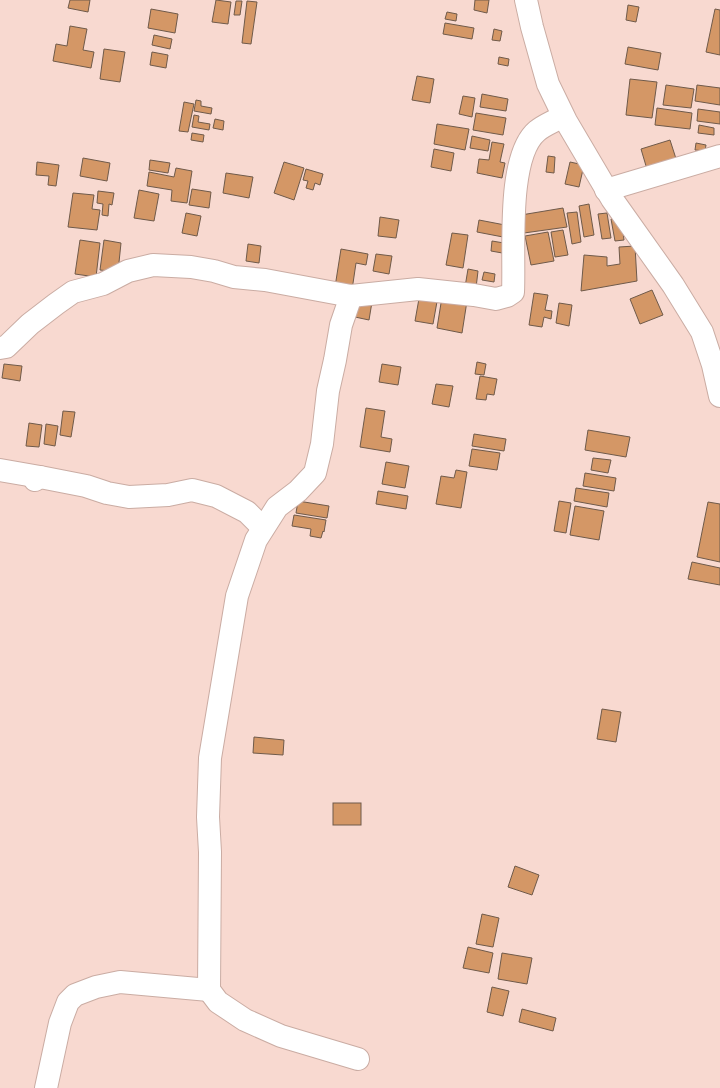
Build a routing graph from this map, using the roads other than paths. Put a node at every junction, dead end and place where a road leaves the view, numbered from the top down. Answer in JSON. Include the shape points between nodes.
{"nodes":[{"id":1,"x":526,"y":0,"type":"edge"},
{"id":2,"x":563,"y":116,"type":"junction"},
{"id":3,"x":720,"y":156,"type":"edge"},
{"id":4,"x":606,"y":190,"type":"junction"},
{"id":5,"x":352,"y":296,"type":"junction"},
{"id":6,"x":0,"y":348,"type":"edge"},
{"id":7,"x":720,"y":396,"type":"edge"},
{"id":8,"x":0,"y":470,"type":"edge"},
{"id":9,"x":263,"y":528,"type":"junction"},
{"id":10,"x":209,"y":990,"type":"junction"},
{"id":11,"x":358,"y":1059,"type":"dead end"},
{"id":12,"x":46,"y":1088,"type":"edge"}],
"edges":[{"from":1,"to":2,"type":"street","via":[[548,84]]},
{"from":2,"to":4,"type":"street"},
{"from":2,"to":5,"type":"street","via":[[536,131],[520,163],[514,207],[513,292],[496,299],[418,289]]},
{"from":3,"to":4,"type":"street"},
{"from":4,"to":7,"type":"street","via":[[673,285],[702,332]]},
{"from":5,"to":6,"type":"street","via":[[234,277],[191,267],[153,265],[128,272],[103,284],[73,292],[30,324],[6,347]]},
{"from":5,"to":9,"type":"street","via":[[341,324],[315,473],[298,491],[277,507]]},
{"from":8,"to":9,"type":"street","via":[[129,496],[168,495],[192,490],[216,496],[247,512]]},
{"from":9,"to":10,"type":"street","via":[[256,540],[237,596],[210,758]]},
{"from":10,"to":11,"type":"street","via":[[218,1002],[245,1020],[281,1036]]},
{"from":10,"to":12,"type":"street","via":[[120,982],[75,995],[68,1002],[60,1023]]}]}
